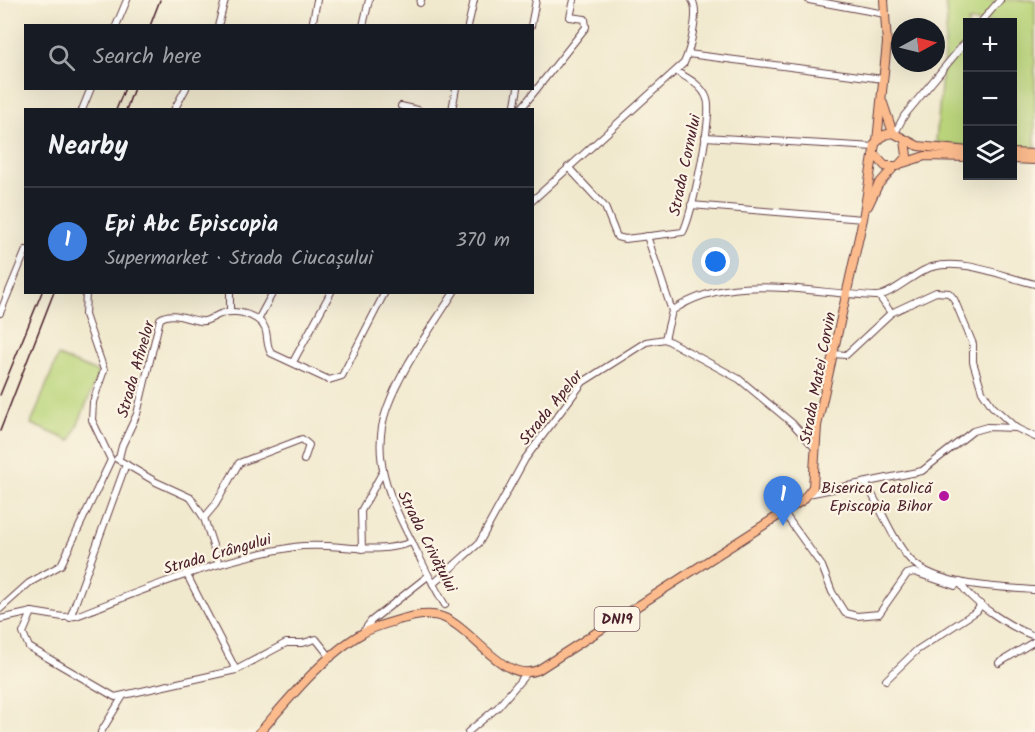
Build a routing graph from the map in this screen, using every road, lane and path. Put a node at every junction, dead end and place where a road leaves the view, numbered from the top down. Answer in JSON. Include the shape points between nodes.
{"nodes":[{"id":1,"x":126,"y":0,"type":"edge"},
{"id":2,"x":225,"y":0,"type":"edge"},
{"id":3,"x":317,"y":0,"type":"edge"},
{"id":4,"x":369,"y":0,"type":"edge"},
{"id":5,"x":474,"y":0,"type":"edge"},
{"id":6,"x":536,"y":0,"type":"edge"},
{"id":7,"x":574,"y":0,"type":"edge"},
{"id":8,"x":692,"y":0,"type":"edge"},
{"id":9,"x":809,"y":0,"type":"edge"},
{"id":10,"x":884,"y":0,"type":"edge"},
{"id":11,"x":1000,"y":0,"type":"edge"},
{"id":12,"x":885,"y":14,"type":"junction"},
{"id":13,"x":984,"y":18,"type":"edge"},
{"id":14,"x":117,"y":24,"type":"edge"},
{"id":15,"x":219,"y":24,"type":"edge"},
{"id":16,"x":312,"y":24,"type":"edge"},
{"id":17,"x":363,"y":24,"type":"edge"},
{"id":18,"x":468,"y":24,"type":"edge"},
{"id":19,"x":531,"y":24,"type":"edge"},
{"id":20,"x":963,"y":45,"type":"edge"},
{"id":21,"x":688,"y":54,"type":"junction"},
{"id":22,"x":676,"y":72,"type":"junction"},
{"id":23,"x":883,"y":79,"type":"junction"},
{"id":24,"x":90,"y":90,"type":"edge"},
{"id":25,"x":185,"y":90,"type":"edge"},
{"id":26,"x":456,"y":90,"type":"edge"},
{"id":27,"x":518,"y":90,"type":"edge"},
{"id":28,"x":881,"y":98,"type":"junction"},
{"id":29,"x":401,"y":106,"type":"dead end"},
{"id":30,"x":83,"y":108,"type":"edge"},
{"id":31,"x":175,"y":108,"type":"edge"},
{"id":32,"x":410,"y":108,"type":"edge"},
{"id":33,"x":452,"y":108,"type":"edge"},
{"id":34,"x":514,"y":108,"type":"edge"},
{"id":35,"x":522,"y":108,"type":"edge"},
{"id":36,"x":894,"y":133,"type":"junction"},
{"id":37,"x":705,"y":137,"type":"junction"},
{"id":38,"x":904,"y":139,"type":"junction"},
{"id":39,"x":875,"y":146,"type":"junction"},
{"id":40,"x":963,"y":151,"type":"edge"},
{"id":41,"x":1017,"y":153,"type":"edge"},
{"id":42,"x":1035,"y":154,"type":"edge"},
{"id":43,"x":963,"y":157,"type":"edge"},
{"id":44,"x":1017,"y":159,"type":"edge"},
{"id":45,"x":1035,"y":160,"type":"edge"},
{"id":46,"x":903,"y":163,"type":"junction"},
{"id":47,"x":568,"y":167,"type":"junction"},
{"id":48,"x":894,"y":167,"type":"junction"},
{"id":49,"x":534,"y":199,"type":"edge"},
{"id":50,"x":691,"y":205,"type":"junction"},
{"id":51,"x":863,"y":217,"type":"junction"},
{"id":52,"x":647,"y":236,"type":"junction"},
{"id":53,"x":24,"y":255,"type":"edge"},
{"id":54,"x":1035,"y":284,"type":"edge"},
{"id":55,"x":847,"y":292,"type":"junction"},
{"id":56,"x":86,"y":294,"type":"edge"},
{"id":57,"x":230,"y":294,"type":"edge"},
{"id":58,"x":272,"y":294,"type":"edge"},
{"id":59,"x":330,"y":294,"type":"edge"},
{"id":60,"x":384,"y":294,"type":"edge"},
{"id":61,"x":453,"y":294,"type":"edge"},
{"id":62,"x":879,"y":296,"type":"junction"},
{"id":63,"x":672,"y":311,"type":"junction"},
{"id":64,"x":230,"y":312,"type":"junction"},
{"id":65,"x":0,"y":313,"type":"edge"},
{"id":66,"x":891,"y":313,"type":"junction"},
{"id":67,"x":258,"y":320,"type":"junction"},
{"id":68,"x":665,"y":339,"type":"junction"},
{"id":69,"x":834,"y":354,"type":"junction"},
{"id":70,"x":293,"y":362,"type":"junction"},
{"id":71,"x":1016,"y":428,"type":"junction"},
{"id":72,"x":1035,"y":437,"type":"edge"},
{"id":73,"x":815,"y":448,"type":"junction"},
{"id":74,"x":119,"y":458,"type":"junction"},
{"id":75,"x":111,"y":460,"type":"junction"},
{"id":76,"x":304,"y":460,"type":"dead end"},
{"id":77,"x":126,"y":464,"type":"junction"},
{"id":78,"x":383,"y":472,"type":"junction"},
{"id":79,"x":865,"y":483,"type":"junction"},
{"id":80,"x":808,"y":494,"type":"junction"},
{"id":81,"x":784,"y":513,"type":"junction"},
{"id":82,"x":204,"y":518,"type":"junction"},
{"id":83,"x":412,"y":542,"type":"junction"},
{"id":84,"x":362,"y":549,"type":"junction"},
{"id":85,"x":219,"y":564,"type":"junction"},
{"id":86,"x":186,"y":573,"type":"junction"},
{"id":87,"x":428,"y":576,"type":"junction"},
{"id":88,"x":960,"y":582,"type":"junction"},
{"id":89,"x":433,"y":584,"type":"junction"},
{"id":90,"x":1035,"y":590,"type":"edge"},
{"id":91,"x":981,"y":604,"type":"junction"},
{"id":92,"x":445,"y":605,"type":"dead end"},
{"id":93,"x":0,"y":609,"type":"edge"},
{"id":94,"x":32,"y":612,"type":"junction"},
{"id":95,"x":17,"y":614,"type":"junction"},
{"id":96,"x":70,"y":618,"type":"junction"},
{"id":97,"x":0,"y":619,"type":"edge"},
{"id":98,"x":25,"y":624,"type":"junction"},
{"id":99,"x":363,"y":633,"type":"junction"},
{"id":100,"x":1035,"y":639,"type":"edge"},
{"id":101,"x":331,"y":658,"type":"junction"},
{"id":102,"x":999,"y":663,"type":"dead end"},
{"id":103,"x":236,"y":670,"type":"junction"},
{"id":104,"x":526,"y":674,"type":"junction"},
{"id":105,"x":886,"y":680,"type":"dead end"},
{"id":106,"x":123,"y":696,"type":"junction"},
{"id":107,"x":101,"y":732,"type":"edge"},
{"id":108,"x":260,"y":732,"type":"edge"},
{"id":109,"x":468,"y":732,"type":"edge"}],
"edges":[{"from":1,"to":14,"type":"street"},
{"from":2,"to":15,"type":"street"},
{"from":3,"to":16,"type":"street"},
{"from":4,"to":17,"type":"street"},
{"from":5,"to":18,"type":"street"},
{"from":6,"to":19,"type":"street"},
{"from":7,"to":35,"type":"street","via":[[570,17],[585,19],[586,27]]},
{"from":8,"to":21,"type":"street","via":[[695,7]]},
{"from":9,"to":12,"type":"street"},
{"from":10,"to":12,"type":"main road","name":"Strada Matei Corvin"},
{"from":11,"to":13,"type":"street"},
{"from":12,"to":23,"type":"main road","name":"Strada Matei Corvin"},
{"from":20,"to":36,"type":"street"},
{"from":21,"to":22,"type":"street"},
{"from":21,"to":23,"type":"street"},
{"from":22,"to":37,"type":"street","name":"Strada Cornului","via":[[704,91],[709,110]]},
{"from":22,"to":47,"type":"street"},
{"from":23,"to":28,"type":"main road","name":"Strada Matei Corvin"},
{"from":24,"to":30,"type":"street"},
{"from":25,"to":31,"type":"street"},
{"from":26,"to":33,"type":"street"},
{"from":27,"to":34,"type":"street"},
{"from":28,"to":36,"type":"main road","name":"Strada Matei Corvin"},
{"from":28,"to":39,"type":"main road","name":"Strada Matei Corvin"},
{"from":29,"to":32,"type":"street"},
{"from":36,"to":38,"type":"main road"},
{"from":36,"to":39,"type":"main road","via":[[884,135]]},
{"from":37,"to":39,"type":"street"},
{"from":37,"to":50,"type":"street","name":"Strada Cornului"},
{"from":38,"to":40,"type":"main road","via":[[918,146]]},
{"from":38,"to":46,"type":"main road","via":[[908,151]]},
{"from":39,"to":48,"type":"main road","via":[[881,164]]},
{"from":39,"to":51,"type":"main road","name":"Strada Matei Corvin"},
{"from":41,"to":42,"type":"main road"},
{"from":43,"to":46,"type":"main road","via":[[925,156]]},
{"from":44,"to":45,"type":"main road"},
{"from":46,"to":48,"type":"main road"},
{"from":47,"to":49,"type":"street"},
{"from":47,"to":52,"type":"street","name":"Strada Cornului","via":[[605,207],[617,237]]},
{"from":48,"to":51,"type":"main road","name":"Strada Matei Corvin","via":[[878,185]]},
{"from":50,"to":51,"type":"street"},
{"from":50,"to":52,"type":"street","name":"Strada Cornului","via":[[682,232]]},
{"from":51,"to":55,"type":"main road","name":"Strada Matei Corvin"},
{"from":52,"to":63,"type":"street"},
{"from":53,"to":65,"type":"street"},
{"from":54,"to":62,"type":"street","via":[[946,265],[924,270]]},
{"from":55,"to":62,"type":"street"},
{"from":55,"to":63,"type":"street","via":[[788,288],[721,290],[699,295]]},
{"from":55,"to":69,"type":"main road","name":"Strada Matei Corvin"},
{"from":56,"to":75,"type":"street","via":[[85,315],[104,370],[93,402],[92,420]]},
{"from":57,"to":64,"type":"street"},
{"from":58,"to":67,"type":"street"},
{"from":59,"to":70,"type":"street"},
{"from":60,"to":70,"type":"street","via":[[338,380],[329,380]]},
{"from":61,"to":78,"type":"street","name":"Strada Crivățului","via":[[401,378],[387,409],[381,433]]},
{"from":62,"to":66,"type":"street"},
{"from":63,"to":68,"type":"street"},
{"from":64,"to":67,"type":"street"},
{"from":64,"to":74,"type":"street","name":"Strada Afinelor","via":[[204,321],[170,315],[160,319],[137,414]]},
{"from":66,"to":69,"type":"street","via":[[846,355]]},
{"from":66,"to":71,"type":"street","via":[[936,292],[949,292],[973,344],[973,362],[982,391]]},
{"from":67,"to":70,"type":"street","via":[[267,330],[271,353]]},
{"from":68,"to":73,"type":"street","via":[[739,379],[792,423]]},
{"from":68,"to":89,"type":"street","name":"Strada Apelor","via":[[639,346],[583,382],[525,459],[479,543]]},
{"from":69,"to":73,"type":"main road","name":"Strada Matei Corvin"},
{"from":71,"to":72,"type":"street"},
{"from":71,"to":79,"type":"street","via":[[987,427],[973,431],[922,471]]},
{"from":73,"to":80,"type":"main road","name":"Strada Matei Corvin","via":[[816,470]]},
{"from":74,"to":75,"type":"street"},
{"from":74,"to":77,"type":"street"},
{"from":75,"to":93,"type":"street","via":[[61,565],[29,583]]},
{"from":76,"to":82,"type":"street","via":[[309,445],[302,439],[239,463]]},
{"from":77,"to":82,"type":"street","via":[[187,494]]},
{"from":77,"to":96,"type":"street"},
{"from":78,"to":83,"type":"street","name":"Strada Crivățului","via":[[396,512]]},
{"from":78,"to":84,"type":"street","via":[[362,511]]},
{"from":79,"to":80,"type":"street"},
{"from":79,"to":88,"type":"street","via":[[913,564]]},
{"from":80,"to":81,"type":"main road","number":"DN19"},
{"from":81,"to":88,"type":"street","via":[[822,566],[845,613],[879,614],[910,573],[955,586]]},
{"from":81,"to":104,"type":"main road","number":"DN19","via":[[544,667]]},
{"from":82,"to":85,"type":"street"},
{"from":83,"to":84,"type":"street","name":"Strada Crângului","via":[[387,549]]},
{"from":83,"to":87,"type":"street","name":"Strada Crivățului"},
{"from":84,"to":85,"type":"street","name":"Strada Crângului","via":[[308,545]]},
{"from":85,"to":86,"type":"street","name":"Strada Crângului"},
{"from":86,"to":96,"type":"street","name":"Strada Crângului"},
{"from":86,"to":103,"type":"street"},
{"from":87,"to":89,"type":"street","name":"Strada Crivățului"},
{"from":87,"to":99,"type":"street","via":[[371,621]]},
{"from":88,"to":90,"type":"street"},
{"from":88,"to":91,"type":"street"},
{"from":89,"to":92,"type":"street","name":"Strada Crivățului"},
{"from":91,"to":100,"type":"street"},
{"from":91,"to":105,"type":"street","via":[[977,611],[916,650]]},
{"from":94,"to":95,"type":"street"},
{"from":94,"to":96,"type":"street"},
{"from":94,"to":98,"type":"street"},
{"from":95,"to":97,"type":"street"},
{"from":95,"to":98,"type":"street"},
{"from":98,"to":106,"type":"street","via":[[23,636],[28,647],[112,696]]},
{"from":99,"to":101,"type":"main road"},
{"from":99,"to":104,"type":"main road","via":[[411,617],[442,616],[502,663]]},
{"from":100,"to":102,"type":"street"},
{"from":101,"to":103,"type":"street","via":[[316,639],[291,642]]},
{"from":101,"to":108,"type":"main road"},
{"from":103,"to":106,"type":"street"},
{"from":104,"to":109,"type":"street","via":[[498,707]]},
{"from":106,"to":107,"type":"street"}]}
